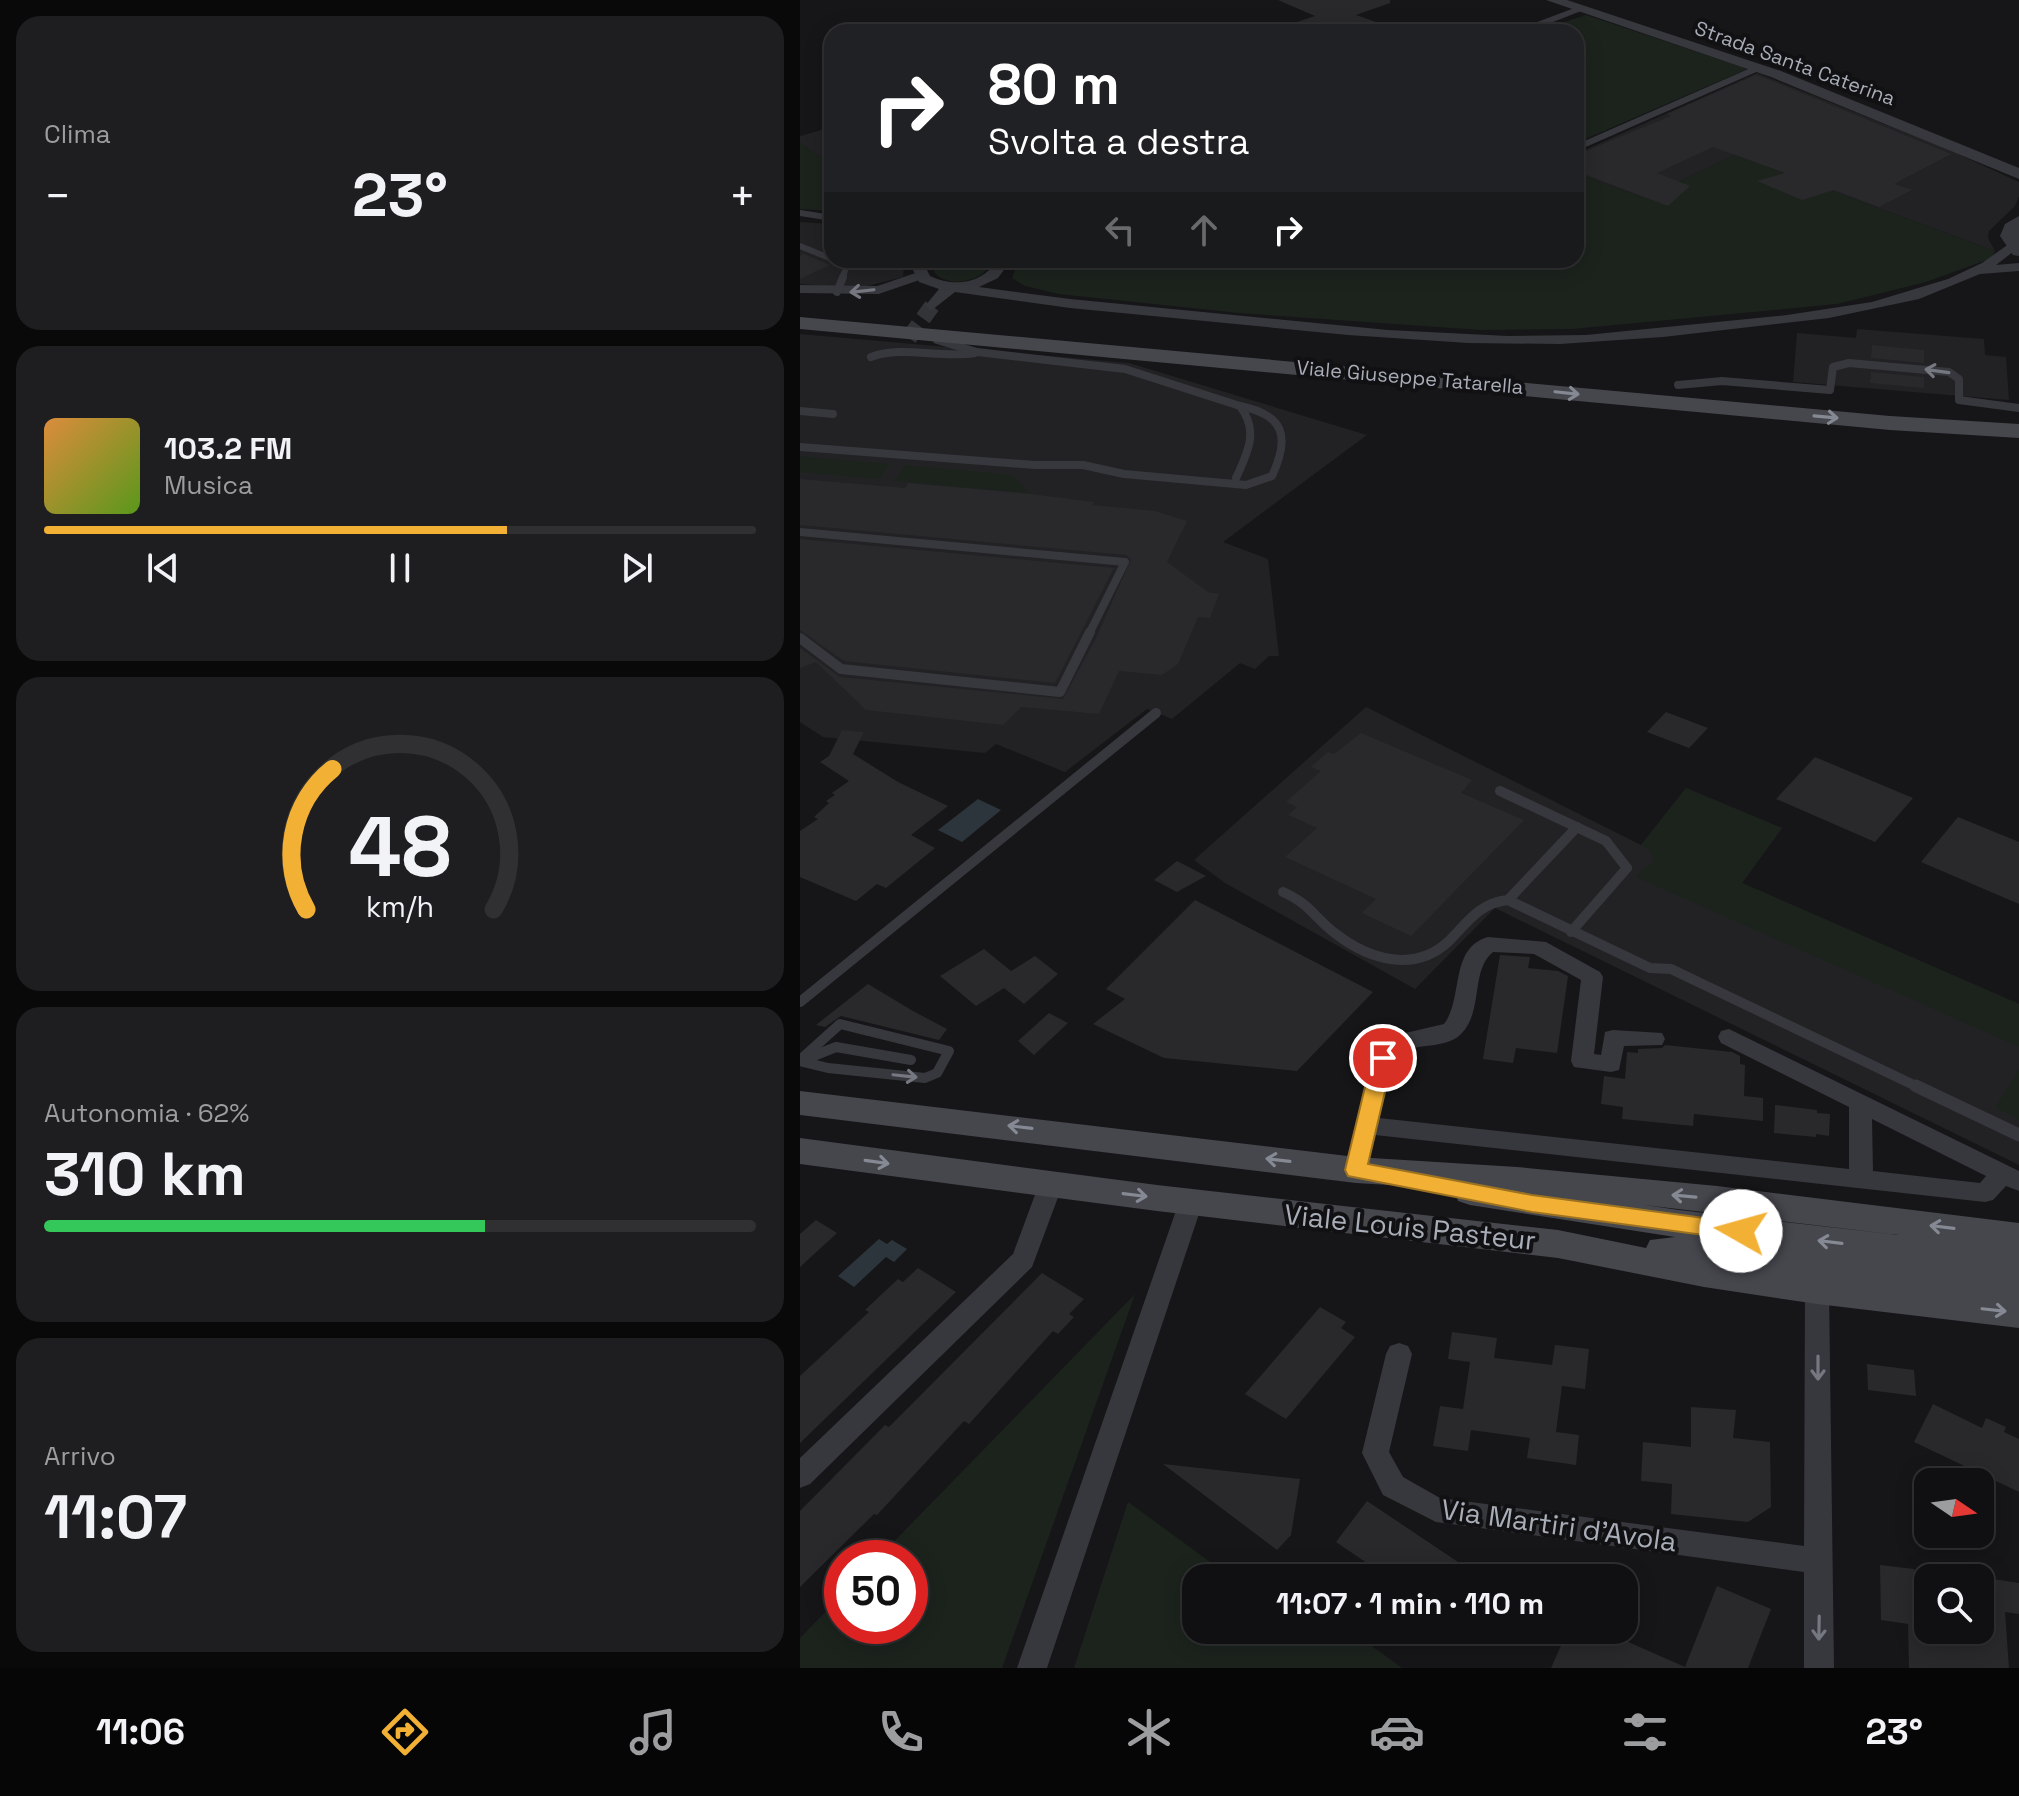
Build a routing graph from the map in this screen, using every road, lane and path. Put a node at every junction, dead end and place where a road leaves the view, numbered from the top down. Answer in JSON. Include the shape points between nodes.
{"nodes":[{"id":1,"x":1553,"y":0,"type":"edge"},
{"id":2,"x":1581,"y":9,"type":"junction"},
{"id":3,"x":1539,"y":24,"type":"edge"},
{"id":4,"x":1758,"y":68,"type":"junction"},
{"id":5,"x":1584,"y":144,"type":"edge"},
{"id":6,"x":2019,"y":174,"type":"edge"},
{"id":7,"x":800,"y":214,"type":"edge"},
{"id":8,"x":812,"y":214,"type":"junction"},
{"id":9,"x":824,"y":216,"type":"edge"},
{"id":10,"x":800,"y":221,"type":"edge"},
{"id":11,"x":2019,"y":221,"type":"edge"},
{"id":12,"x":800,"y":246,"type":"edge"},
{"id":13,"x":2016,"y":248,"type":"edge"},
{"id":14,"x":824,"y":255,"type":"edge"},
{"id":15,"x":2019,"y":267,"type":"edge"},
{"id":16,"x":846,"y":268,"type":"edge"},
{"id":17,"x":921,"y":268,"type":"edge"},
{"id":18,"x":996,"y":268,"type":"edge"},
{"id":19,"x":1003,"y":268,"type":"edge"},
{"id":20,"x":1975,"y":272,"type":"junction"},
{"id":21,"x":920,"y":274,"type":"junction"},
{"id":22,"x":953,"y":287,"type":"junction"},
{"id":23,"x":800,"y":289,"type":"edge"},
{"id":24,"x":837,"y":292,"type":"junction"},
{"id":25,"x":1080,"y":304,"type":"junction"},
{"id":26,"x":932,"y":306,"type":"tunnel mouth"},
{"id":27,"x":800,"y":308,"type":"edge"},
{"id":28,"x":800,"y":326,"type":"edge"},
{"id":29,"x":977,"y":352,"type":"junction"},
{"id":30,"x":871,"y":357,"type":"dead end"},
{"id":31,"x":1685,"y":386,"type":"junction"},
{"id":32,"x":1240,"y":406,"type":"junction"},
{"id":33,"x":2019,"y":408,"type":"edge"},
{"id":34,"x":800,"y":411,"type":"edge"},
{"id":35,"x":833,"y":414,"type":"dead end"},
{"id":36,"x":2019,"y":415,"type":"edge"},
{"id":37,"x":2019,"y":431,"type":"edge"},
{"id":38,"x":800,"y":447,"type":"edge"},
{"id":39,"x":1236,"y":478,"type":"dead end"},
{"id":40,"x":800,"y":532,"type":"edge"},
{"id":41,"x":800,"y":638,"type":"edge"},
{"id":42,"x":1156,"y":713,"type":"dead end"},
{"id":43,"x":1500,"y":791,"type":"dead end"},
{"id":44,"x":1577,"y":827,"type":"junction"},
{"id":45,"x":1283,"y":892,"type":"dead end"},
{"id":46,"x":1508,"y":900,"type":"junction"},
{"id":47,"x":1571,"y":932,"type":"junction"},
{"id":48,"x":800,"y":1002,"type":"edge"},
{"id":49,"x":1729,"y":1037,"type":"dead end"},
{"id":50,"x":1654,"y":1039,"type":"dead end"},
{"id":51,"x":911,"y":1060,"type":"dead end"},
{"id":52,"x":800,"y":1061,"type":"edge"},
{"id":53,"x":800,"y":1103,"type":"edge"},
{"id":54,"x":1860,"y":1103,"type":"junction"},
{"id":55,"x":1366,"y":1125,"type":"junction"},
{"id":56,"x":2019,"y":1135,"type":"edge"},
{"id":57,"x":800,"y":1151,"type":"edge"},
{"id":58,"x":1356,"y":1170,"type":"junction"},
{"id":59,"x":2010,"y":1178,"type":"edge"},
{"id":60,"x":1861,"y":1179,"type":"junction"},
{"id":61,"x":1051,"y":1184,"type":"junction"},
{"id":62,"x":1191,"y":1202,"type":"junction"},
{"id":63,"x":2019,"y":1237,"type":"edge"},
{"id":64,"x":1558,"y":1244,"type":"junction"},
{"id":65,"x":2019,"y":1263,"type":"edge"},
{"id":66,"x":2019,"y":1286,"type":"edge"},
{"id":67,"x":1817,"y":1290,"type":"junction"},
{"id":68,"x":2019,"y":1313,"type":"edge"},
{"id":69,"x":1399,"y":1354,"type":"dead end"},
{"id":70,"x":800,"y":1476,"type":"edge"},
{"id":71,"x":1820,"y":1561,"type":"junction"},
{"id":72,"x":1032,"y":1668,"type":"edge"},
{"id":73,"x":1819,"y":1668,"type":"edge"}],
"edges":[{"from":1,"to":2,"type":"street","name":"Strada Santa Caterina"},
{"from":2,"to":3,"type":"street"},
{"from":2,"to":4,"type":"street","name":"Strada Santa Caterina"},
{"from":4,"to":5,"type":"lane"},
{"from":4,"to":6,"type":"street","name":"Strada Santa Caterina"},
{"from":7,"to":8,"type":"lane"},
{"from":8,"to":9,"type":"lane"},
{"from":8,"to":10,"type":"lane"},
{"from":11,"to":13,"type":"street","via":[[2009,236]]},
{"from":12,"to":14,"type":"lane"},
{"from":13,"to":20,"type":"street"},
{"from":15,"to":20,"type":"street"},
{"from":16,"to":24,"type":"lane"},
{"from":17,"to":21,"type":"street"},
{"from":18,"to":22,"type":"street","via":[[977,283]]},
{"from":19,"to":25,"type":"street","via":[[1019,287]]},
{"from":20,"to":25,"type":"street","via":[[1901,300],[1813,317],[1643,335],[1510,340]]},
{"from":21,"to":22,"type":"street","via":[[931,283]]},
{"from":21,"to":24,"type":"lane","one_way":true,"via":[[869,291]]},
{"from":22,"to":25,"type":"street"},
{"from":22,"to":26,"type":"street"},
{"from":23,"to":24,"type":"lane"},
{"from":27,"to":31,"type":"main road","name":"Viale Giuseppe Tatarella"},
{"from":28,"to":29,"type":"lane","via":[[941,341]]},
{"from":28,"to":37,"type":"main road","name":"Viale Giuseppe Tatarella","one_way":true},
{"from":29,"to":30,"type":"lane","via":[[943,357],[886,352]]},
{"from":29,"to":32,"type":"lane","via":[[1125,369]]},
{"from":33,"to":31,"type":"lane","one_way":true,"via":[[1959,400],[1959,379],[1949,372],[1849,363],[1833,367],[1830,390],[1722,381]]},
{"from":31,"to":36,"type":"main road","name":"Viale Giuseppe Tatarella"},
{"from":32,"to":38,"type":"lane","via":[[1274,417],[1283,444],[1272,476],[1246,485],[1083,465]]},
{"from":32,"to":39,"type":"lane","via":[[1253,428]]},
{"from":34,"to":35,"type":"lane"},
{"from":40,"to":41,"type":"lane","via":[[1125,562],[1060,692],[841,669]]},
{"from":42,"to":48,"type":"lane"},
{"from":43,"to":44,"type":"lane"},
{"from":44,"to":46,"type":"lane"},
{"from":44,"to":47,"type":"lane","via":[[1606,841],[1627,868]]},
{"from":45,"to":46,"type":"lane","via":[[1308,905],[1336,934],[1401,962],[1439,953],[1485,904],[1495,898]]},
{"from":46,"to":47,"type":"lane"},
{"from":47,"to":56,"type":"lane","via":[[1650,968],[1671,969]]},
{"from":49,"to":54,"type":"street"},
{"from":50,"to":55,"type":"street","via":[[1613,1038],[1611,1064],[1582,1061],[1592,977],[1538,947],[1488,944],[1474,956],[1458,1024],[1443,1035],[1396,1043],[1385,1052]]},
{"from":51,"to":52,"type":"lane","via":[[836,1047]]},
{"from":52,"to":52,"type":"lane","one_way":true,"via":[[925,1078],[937,1073],[949,1051],[840,1024]]},
{"from":58,"to":53,"type":"main road","name":"Viale Louis Pasteur","one_way":true},
{"from":54,"to":59,"type":"street"},
{"from":54,"to":60,"type":"street"},
{"from":55,"to":58,"type":"street"},
{"from":55,"to":60,"type":"street"},
{"from":57,"to":61,"type":"main road","name":"Viale Louis Pasteur","one_way":true},
{"from":63,"to":58,"type":"main road","name":"Viale Louis Pasteur","one_way":true,"via":[[1717,1199]]},
{"from":65,"to":58,"type":"main road","one_way":true,"via":[[1561,1208]]},
{"from":59,"to":60,"type":"street","via":[[1985,1193]]},
{"from":61,"to":62,"type":"main road","name":"Viale Louis Pasteur","one_way":true},
{"from":61,"to":70,"type":"street","via":[[1023,1260]]},
{"from":62,"to":64,"type":"main road","name":"Viale Louis Pasteur"},
{"from":62,"to":72,"type":"street"},
{"from":64,"to":66,"type":"main road","via":[[1734,1254]]},
{"from":64,"to":67,"type":"main road","name":"Viale Louis Pasteur"},
{"from":67,"to":68,"type":"main road","name":"Viale Louis Pasteur","one_way":true},
{"from":67,"to":71,"type":"street","one_way":true},
{"from":69,"to":71,"type":"street","name":"Via Martiri d'Avola","via":[[1375,1453],[1393,1486],[1436,1510]]},
{"from":71,"to":73,"type":"street","one_way":true}]}
